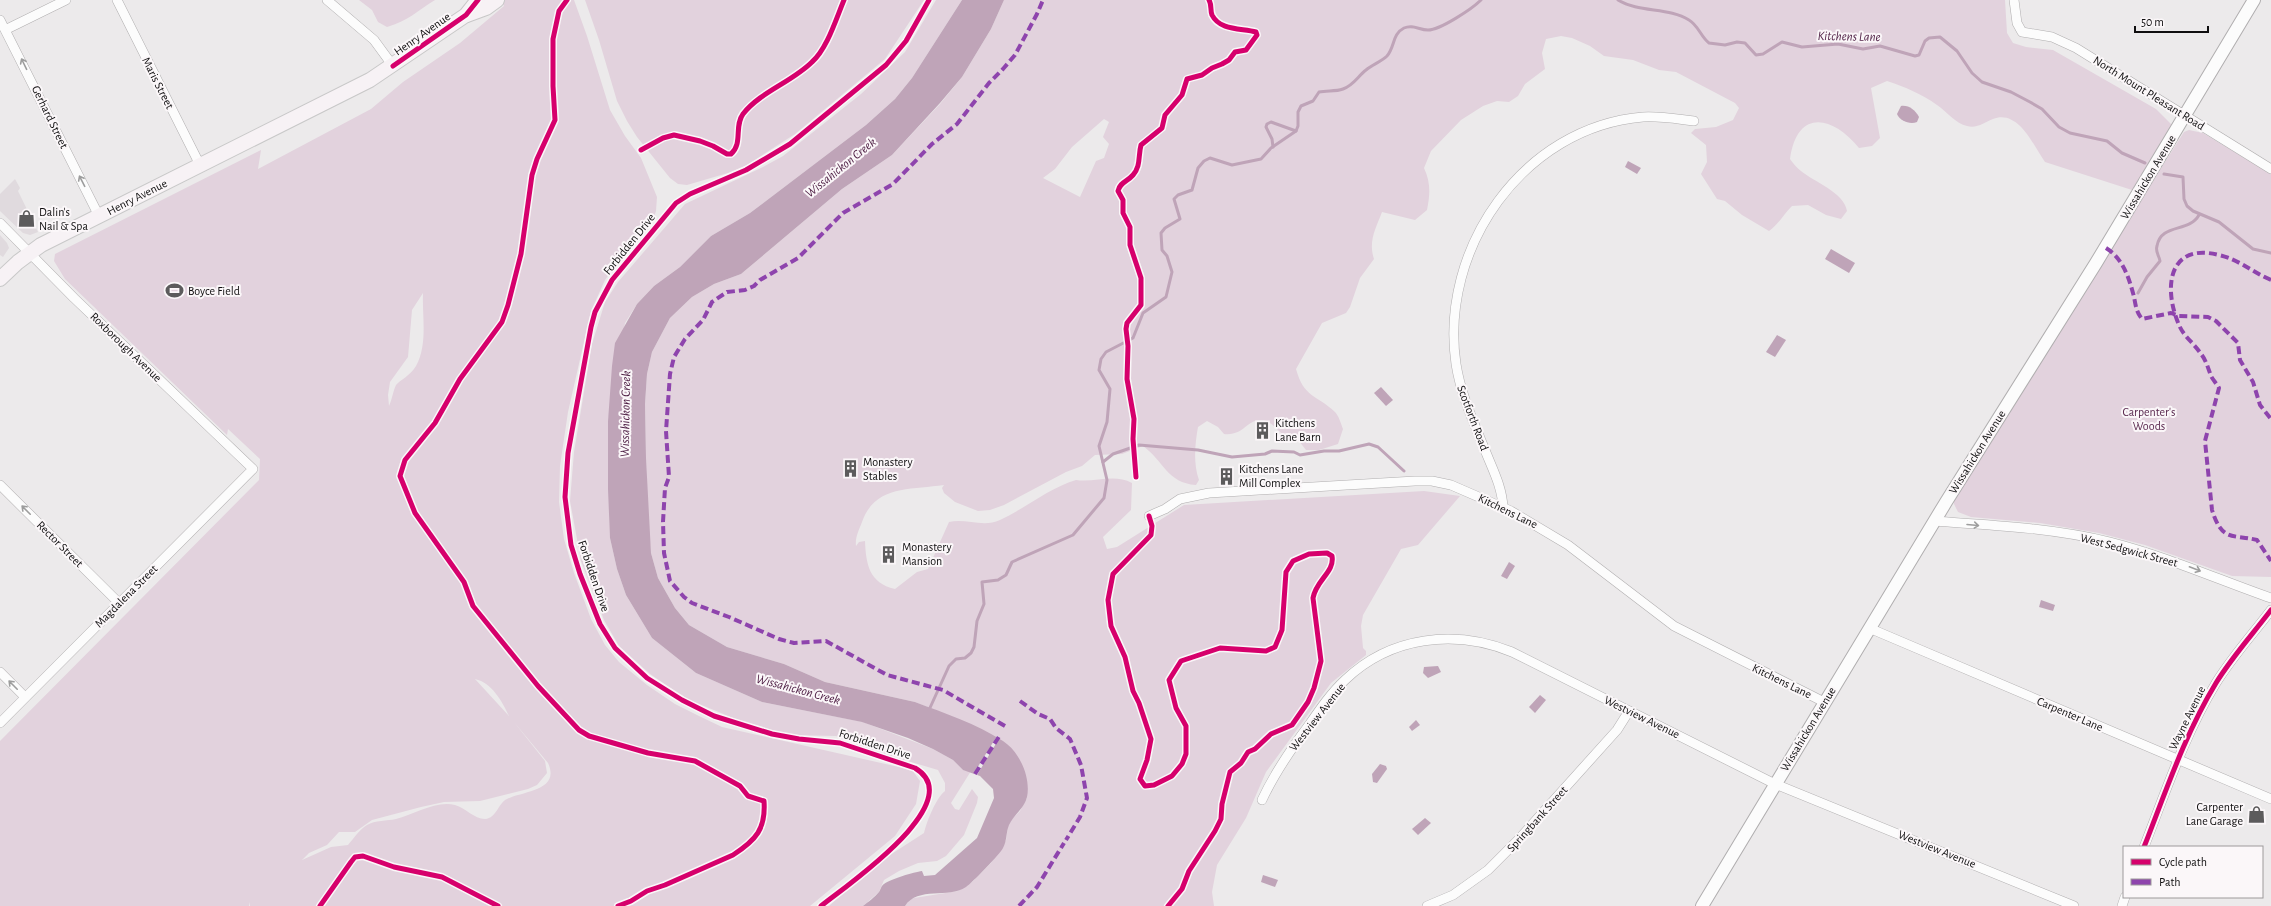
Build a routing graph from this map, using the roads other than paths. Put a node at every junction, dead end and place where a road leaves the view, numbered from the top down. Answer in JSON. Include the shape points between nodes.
{"nodes":[{"id":1,"x":66,"y":0,"type":"edge"},
{"id":2,"x":117,"y":0,"type":"edge"},
{"id":3,"x":327,"y":0,"type":"edge"},
{"id":4,"x":2014,"y":0,"type":"edge"},
{"id":5,"x":2254,"y":0,"type":"edge"},
{"id":6,"x":487,"y":3,"type":"edge"},
{"id":7,"x":0,"y":20,"type":"edge"},
{"id":8,"x":6,"y":30,"type":"junction"},
{"id":9,"x":392,"y":66,"type":"junction"},
{"id":10,"x":2186,"y":115,"type":"junction"},
{"id":11,"x":1694,"y":121,"type":"dead end"},
{"id":12,"x":200,"y":166,"type":"junction"},
{"id":13,"x":2271,"y":169,"type":"edge"},
{"id":14,"x":99,"y":216,"type":"junction"},
{"id":15,"x":0,"y":223,"type":"edge"},
{"id":16,"x":30,"y":252,"type":"junction"},
{"id":17,"x":0,"y":279,"type":"edge"},
{"id":18,"x":253,"y":469,"type":"joint"},
{"id":19,"x":0,"y":485,"type":"edge"},
{"id":20,"x":1503,"y":507,"type":"junction"},
{"id":21,"x":1148,"y":516,"type":"dead end"},
{"id":22,"x":1934,"y":521,"type":"junction"},
{"id":23,"x":2271,"y":598,"type":"edge"},
{"id":24,"x":119,"y":603,"type":"junction"},
{"id":25,"x":2271,"y":610,"type":"edge"},
{"id":26,"x":1869,"y":628,"type":"junction"},
{"id":27,"x":0,"y":672,"type":"edge"},
{"id":28,"x":25,"y":697,"type":"junction"},
{"id":29,"x":1824,"y":702,"type":"junction"},
{"id":30,"x":1629,"y":711,"type":"junction"},
{"id":31,"x":0,"y":723,"type":"edge"},
{"id":32,"x":2178,"y":759,"type":"junction"},
{"id":33,"x":1775,"y":784,"type":"junction"},
{"id":34,"x":2271,"y":798,"type":"edge"},
{"id":35,"x":1262,"y":800,"type":"dead end"},
{"id":36,"x":2144,"y":846,"type":"edge"},
{"id":37,"x":1427,"y":906,"type":"edge"},
{"id":38,"x":1702,"y":906,"type":"edge"},
{"id":39,"x":2074,"y":906,"type":"edge"}],
"edges":[{"from":1,"to":8,"type":"street"},
{"from":2,"to":12,"type":"street","name":"Maris Street"},
{"from":3,"to":9,"type":"street","via":[[374,40]]},
{"from":4,"to":10,"type":"street","name":"North Mount Pleasant Road","via":[[2017,23],[2022,32],[2063,41]]},
{"from":5,"to":10,"type":"street","name":"Wissahickon Avenue"},
{"from":6,"to":9,"type":"main road","name":"Henry Avenue"},
{"from":7,"to":8,"type":"street","name":"Gerhard Street"},
{"from":14,"to":8,"type":"street","name":"Gerhard Street","one_way":true},
{"from":9,"to":12,"type":"main road","name":"Henry Avenue","via":[[361,85]]},
{"from":10,"to":13,"type":"street","name":"North Mount Pleasant Road"},
{"from":10,"to":22,"type":"street","name":"Wissahickon Avenue"},
{"from":11,"to":20,"type":"street","name":"Scotforth Road","via":[[1656,117],[1628,120],[1597,128],[1569,140],[1543,156],[1515,180],[1494,204],[1471,246],[1456,302],[1453,335],[1455,355],[1464,398],[1500,486]]},
{"from":12,"to":14,"type":"main road","name":"Henry Avenue"},
{"from":14,"to":16,"type":"main road","name":"Henry Avenue"},
{"from":15,"to":16,"type":"street","name":"Roxborough Avenue"},
{"from":16,"to":17,"type":"main road","name":"Henry Avenue"},
{"from":16,"to":18,"type":"street","name":"Roxborough Avenue","via":[[74,298]]},
{"from":18,"to":24,"type":"street","name":"Magdalena Street"},
{"from":24,"to":19,"type":"street","name":"Rector Street","one_way":true},
{"from":20,"to":21,"type":"street","name":"Kitchens Lane","via":[[1451,485],[1419,481],[1209,494],[1180,499]]},
{"from":20,"to":29,"type":"street","name":"Kitchens Lane","via":[[1555,536],[1674,626]]},
{"from":22,"to":23,"type":"street","name":"West Sedgwick Street","one_way":true,"via":[[2034,530],[2109,542],[2167,559]]},
{"from":22,"to":26,"type":"street","name":"Wissahickon Avenue"},
{"from":24,"to":28,"type":"street","name":"Magdalena Street"},
{"from":25,"to":32,"type":"street","name":"Wayne Avenue","via":[[2216,683],[2193,724]]},
{"from":26,"to":29,"type":"street","name":"Wissahickon Avenue"},
{"from":26,"to":32,"type":"street","name":"Carpenter Lane"},
{"from":28,"to":27,"type":"street","one_way":true},
{"from":28,"to":31,"type":"street","name":"Magdalena Street"},
{"from":29,"to":33,"type":"street","name":"Wissahickon Avenue"},
{"from":30,"to":33,"type":"street","name":"Westview Avenue"},
{"from":30,"to":35,"type":"street","name":"Westview Avenue","via":[[1493,645],[1451,638],[1407,644],[1378,655],[1338,687],[1283,760]]},
{"from":30,"to":37,"type":"street","name":"Springbank Street","via":[[1617,730],[1497,862],[1462,889]]},
{"from":32,"to":34,"type":"street","name":"Carpenter Lane"},
{"from":32,"to":36,"type":"street","name":"Wayne Avenue"},
{"from":33,"to":38,"type":"street","name":"Wissahickon Avenue"},
{"from":33,"to":39,"type":"street","name":"Westview Avenue"}]}
